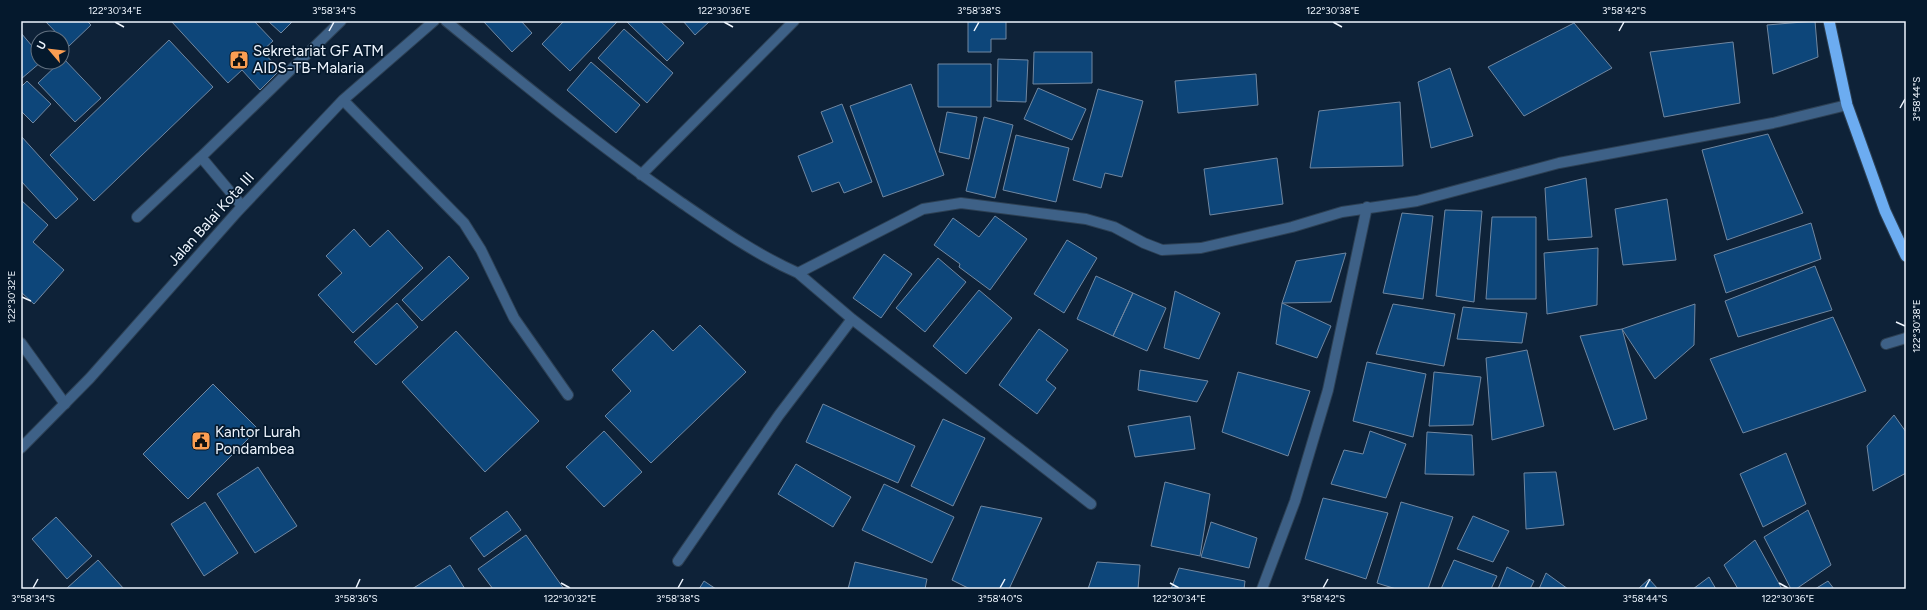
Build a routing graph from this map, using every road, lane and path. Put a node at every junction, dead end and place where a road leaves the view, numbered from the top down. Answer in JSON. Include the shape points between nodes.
{"nodes":[{"id":1,"x":341,"y":21,"type":"edge"},
{"id":2,"x":434,"y":21,"type":"edge"},
{"id":3,"x":446,"y":21,"type":"edge"},
{"id":4,"x":794,"y":21,"type":"edge"},
{"id":5,"x":1829,"y":21,"type":"edge"},
{"id":6,"x":343,"y":100,"type":"junction"},
{"id":7,"x":1847,"y":105,"type":"junction"},
{"id":8,"x":201,"y":157,"type":"junction"},
{"id":9,"x":641,"y":175,"type":"junction"},
{"id":10,"x":242,"y":206,"type":"junction"},
{"id":11,"x":1367,"y":207,"type":"junction"},
{"id":12,"x":137,"y":217,"type":"dead end"},
{"id":13,"x":1906,"y":256,"type":"edge"},
{"id":14,"x":798,"y":273,"type":"junction"},
{"id":15,"x":852,"y":319,"type":"junction"},
{"id":16,"x":1906,"y":338,"type":"edge"},
{"id":17,"x":21,"y":343,"type":"edge"},
{"id":18,"x":1886,"y":344,"type":"dead end"},
{"id":19,"x":568,"y":395,"type":"dead end"},
{"id":20,"x":65,"y":404,"type":"junction"},
{"id":21,"x":21,"y":446,"type":"edge"},
{"id":22,"x":1091,"y":504,"type":"dead end"},
{"id":23,"x":678,"y":561,"type":"dead end"},
{"id":24,"x":1262,"y":589,"type":"edge"}],
"edges":[{"from":1,"to":8,"type":"street"},
{"from":2,"to":6,"type":"street","name":"Jalan Balai Kota III"},
{"from":3,"to":9,"type":"street"},
{"from":4,"to":9,"type":"street"},
{"from":5,"to":7,"type":"highway"},
{"from":6,"to":10,"type":"street","name":"Jalan Balai Kota III"},
{"from":6,"to":19,"type":"street","via":[[464,223],[481,250],[514,318]]},
{"from":7,"to":11,"type":"street","via":[[1774,123],[1560,163],[1417,201]]},
{"from":7,"to":13,"type":"highway","via":[[1885,211]]},
{"from":8,"to":10,"type":"street"},
{"from":8,"to":12,"type":"street"},
{"from":9,"to":14,"type":"street","via":[[742,245]]},
{"from":10,"to":20,"type":"street","name":"Jalan Balai Kota III"},
{"from":11,"to":14,"type":"street","via":[[1201,248],[1162,250],[1114,227],[1086,219],[961,203],[923,209]]},
{"from":11,"to":24,"type":"street","via":[[1328,390],[1295,501]]},
{"from":14,"to":15,"type":"street"},
{"from":15,"to":22,"type":"street"},
{"from":15,"to":23,"type":"street","via":[[779,415]]},
{"from":16,"to":18,"type":"street"},
{"from":17,"to":20,"type":"street"},
{"from":20,"to":21,"type":"street","name":"Jalan Balai Kota III"}]}
